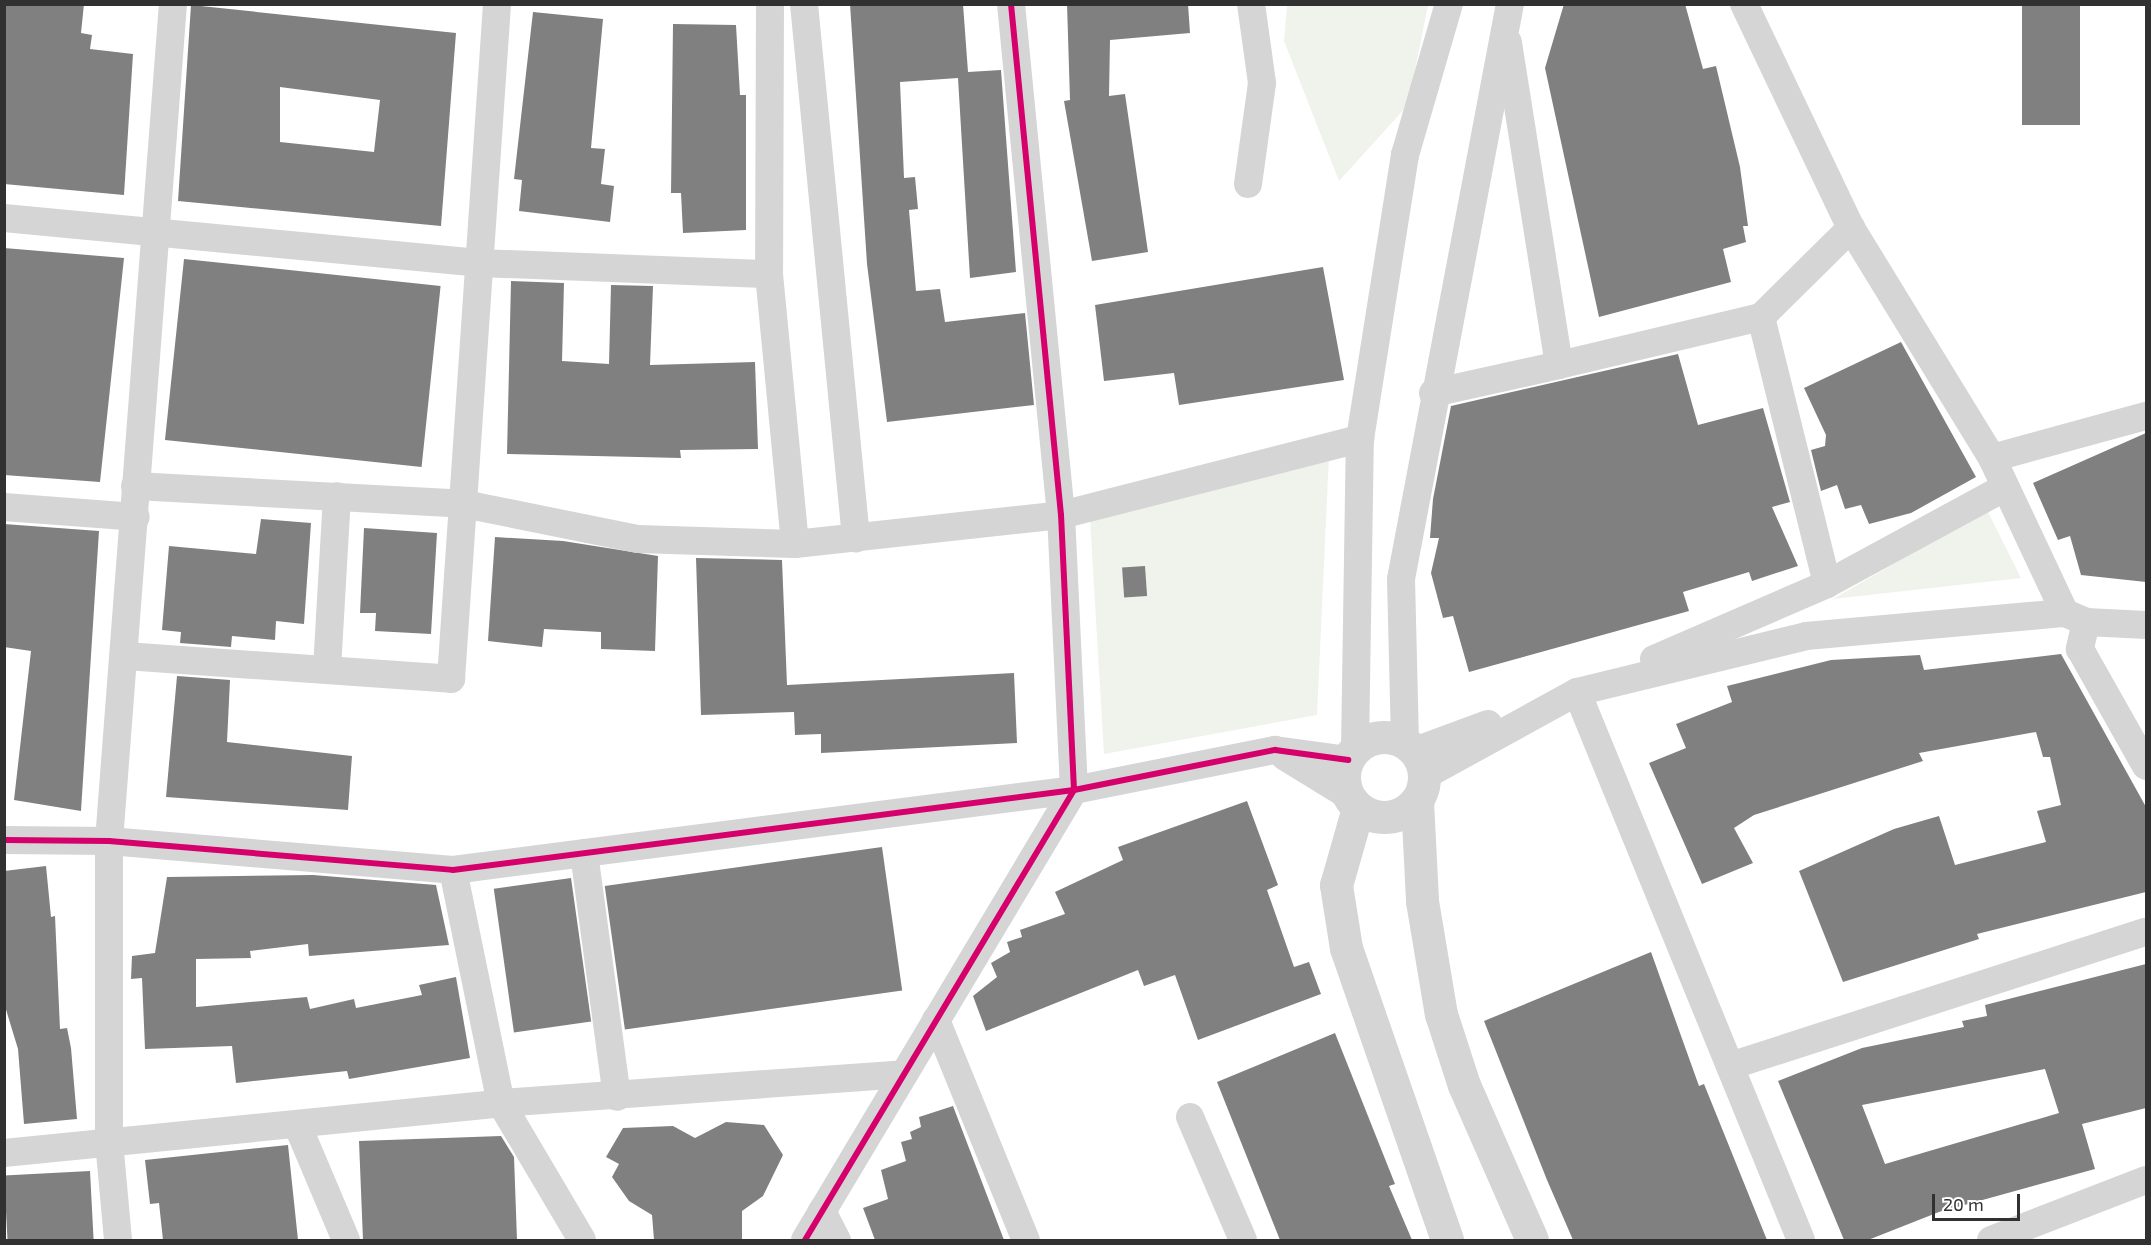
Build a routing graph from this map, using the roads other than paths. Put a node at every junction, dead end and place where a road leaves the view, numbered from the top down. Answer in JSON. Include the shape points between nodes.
{"nodes":[{"id":1,"x":172,"y":4,"type":"edge"},
{"id":2,"x":497,"y":4,"type":"edge"},
{"id":3,"x":770,"y":4,"type":"edge"},
{"id":4,"x":804,"y":4,"type":"edge"},
{"id":5,"x":1011,"y":4,"type":"edge"},
{"id":6,"x":1251,"y":4,"type":"edge"},
{"id":7,"x":1449,"y":4,"type":"edge"},
{"id":8,"x":1744,"y":4,"type":"edge"},
{"id":9,"x":1507,"y":13,"type":"edge"},
{"id":10,"x":1248,"y":184,"type":"dead end"},
{"id":11,"x":4,"y":218,"type":"edge"},
{"id":12,"x":1851,"y":228,"type":"junction"},
{"id":13,"x":155,"y":236,"type":"junction"},
{"id":14,"x":479,"y":263,"type":"junction"},
{"id":15,"x":769,"y":274,"type":"junction"},
{"id":16,"x":1761,"y":317,"type":"junction"},
{"id":17,"x":1559,"y":365,"type":"junction"},
{"id":18,"x":1433,"y":393,"type":"junction"},
{"id":19,"x":2146,"y":416,"type":"edge"},
{"id":20,"x":1360,"y":439,"type":"junction"},
{"id":21,"x":1992,"y":458,"type":"junction"},
{"id":22,"x":135,"y":486,"type":"junction"},
{"id":23,"x":2002,"y":489,"type":"junction"},
{"id":24,"x":337,"y":496,"type":"junction"},
{"id":25,"x":464,"y":504,"type":"junction"},
{"id":26,"x":4,"y":507,"type":"edge"},
{"id":27,"x":1061,"y":515,"type":"junction"},
{"id":28,"x":136,"y":516,"type":"junction"},
{"id":29,"x":856,"y":538,"type":"junction"},
{"id":30,"x":795,"y":544,"type":"junction"},
{"id":31,"x":1827,"y":584,"type":"junction"},
{"id":32,"x":2076,"y":617,"type":"junction"},
{"id":33,"x":2146,"y":625,"type":"edge"},
{"id":34,"x":125,"y":656,"type":"junction"},
{"id":35,"x":327,"y":669,"type":"junction"},
{"id":36,"x":1576,"y":692,"type":"junction"},
{"id":37,"x":1275,"y":750,"type":"junction"},
{"id":38,"x":1351,"y":754,"type":"junction"},
{"id":39,"x":2146,"y":766,"type":"edge"},
{"id":40,"x":1415,"y":768,"type":"junction"},
{"id":41,"x":1074,"y":790,"type":"junction"},
{"id":42,"x":1353,"y":802,"type":"junction"},
{"id":43,"x":4,"y":840,"type":"edge"},
{"id":44,"x":109,"y":841,"type":"junction"},
{"id":45,"x":584,"y":853,"type":"junction"},
{"id":46,"x":453,"y":870,"type":"junction"},
{"id":47,"x":2146,"y":932,"type":"edge"},
{"id":48,"x":936,"y":1020,"type":"junction"},
{"id":49,"x":1730,"y":1066,"type":"junction"},
{"id":50,"x":904,"y":1074,"type":"junction"},
{"id":51,"x":617,"y":1097,"type":"junction"},
{"id":52,"x":501,"y":1103,"type":"junction"},
{"id":53,"x":1190,"y":1118,"type":"dead end"},
{"id":54,"x":297,"y":1124,"type":"junction"},
{"id":55,"x":109,"y":1141,"type":"junction"},
{"id":56,"x":4,"y":1153,"type":"edge"},
{"id":57,"x":2146,"y":1180,"type":"edge"},
{"id":58,"x":822,"y":1211,"type":"junction"},
{"id":59,"x":118,"y":1240,"type":"edge"},
{"id":60,"x":345,"y":1240,"type":"edge"},
{"id":61,"x":582,"y":1240,"type":"edge"},
{"id":62,"x":805,"y":1240,"type":"edge"},
{"id":63,"x":837,"y":1240,"type":"edge"},
{"id":64,"x":1026,"y":1240,"type":"edge"},
{"id":65,"x":1243,"y":1240,"type":"edge"},
{"id":66,"x":1447,"y":1240,"type":"edge"},
{"id":67,"x":1532,"y":1240,"type":"edge"},
{"id":68,"x":1801,"y":1240,"type":"edge"},
{"id":69,"x":1991,"y":1240,"type":"edge"}],
"edges":[{"from":1,"to":13,"type":"street"},
{"from":2,"to":14,"type":"street"},
{"from":3,"to":15,"type":"street"},
{"from":4,"to":29,"type":"street"},
{"from":5,"to":27,"type":"street"},
{"from":6,"to":10,"type":"street","via":[[1262,83]]},
{"from":7,"to":20,"type":"street","via":[[1405,155]]},
{"from":8,"to":12,"type":"street"},
{"from":9,"to":17,"type":"street"},
{"from":9,"to":18,"type":"street"},
{"from":11,"to":13,"type":"street"},
{"from":12,"to":16,"type":"street"},
{"from":12,"to":21,"type":"street"},
{"from":13,"to":14,"type":"street"},
{"from":13,"to":22,"type":"street"},
{"from":14,"to":15,"type":"street"},
{"from":14,"to":25,"type":"street"},
{"from":15,"to":30,"type":"street"},
{"from":16,"to":17,"type":"street"},
{"from":16,"to":31,"type":"street"},
{"from":17,"to":18,"type":"street"},
{"from":18,"to":40,"type":"street","via":[[1401,579]]},
{"from":19,"to":21,"type":"street"},
{"from":20,"to":27,"type":"street"},
{"from":20,"to":38,"type":"street"},
{"from":21,"to":23,"type":"street"},
{"from":22,"to":24,"type":"street"},
{"from":22,"to":28,"type":"street"},
{"from":23,"to":31,"type":"street"},
{"from":23,"to":32,"type":"street"},
{"from":24,"to":25,"type":"street"},
{"from":24,"to":35,"type":"street"},
{"from":25,"to":30,"type":"street","via":[[638,539]]},
{"from":25,"to":35,"type":"street","via":[[451,679]]},
{"from":26,"to":28,"type":"street"},
{"from":27,"to":29,"type":"street"},
{"from":27,"to":41,"type":"street"},
{"from":28,"to":34,"type":"street"},
{"from":29,"to":30,"type":"street"},
{"from":31,"to":36,"type":"street"},
{"from":32,"to":33,"type":"street"},
{"from":32,"to":36,"type":"street","via":[[1806,636]]},
{"from":32,"to":39,"type":"street","via":[[2080,650]]},
{"from":34,"to":35,"type":"street"},
{"from":34,"to":44,"type":"street"},
{"from":36,"to":40,"type":"street"},
{"from":36,"to":49,"type":"street"},
{"from":37,"to":38,"type":"street"},
{"from":37,"to":41,"type":"street"},
{"from":37,"to":42,"type":"street"},
{"from":38,"to":40,"type":"street","via":[[1379,737]]},
{"from":38,"to":42,"type":"street","via":[[1344,772]]},
{"from":40,"to":42,"type":"street","via":[[1389,817]]},
{"from":40,"to":67,"type":"street","via":[[1422,901],[1442,1014],[1464,1085]]},
{"from":41,"to":45,"type":"street"},
{"from":41,"to":48,"type":"street"},
{"from":42,"to":66,"type":"street","via":[[1336,885],[1346,948]]},
{"from":43,"to":44,"type":"street"},
{"from":44,"to":46,"type":"street"},
{"from":44,"to":55,"type":"street"},
{"from":45,"to":46,"type":"street"},
{"from":45,"to":51,"type":"street"},
{"from":46,"to":52,"type":"street"},
{"from":47,"to":49,"type":"street"},
{"from":48,"to":50,"type":"street"},
{"from":48,"to":64,"type":"street"},
{"from":49,"to":68,"type":"street"},
{"from":50,"to":51,"type":"street"},
{"from":50,"to":58,"type":"street"},
{"from":51,"to":52,"type":"street"},
{"from":52,"to":54,"type":"street"},
{"from":52,"to":61,"type":"street"},
{"from":53,"to":65,"type":"street"},
{"from":54,"to":55,"type":"street"},
{"from":54,"to":60,"type":"street"},
{"from":55,"to":56,"type":"street"},
{"from":55,"to":59,"type":"street"},
{"from":57,"to":69,"type":"street"},
{"from":58,"to":62,"type":"street"},
{"from":58,"to":63,"type":"street"}]}
